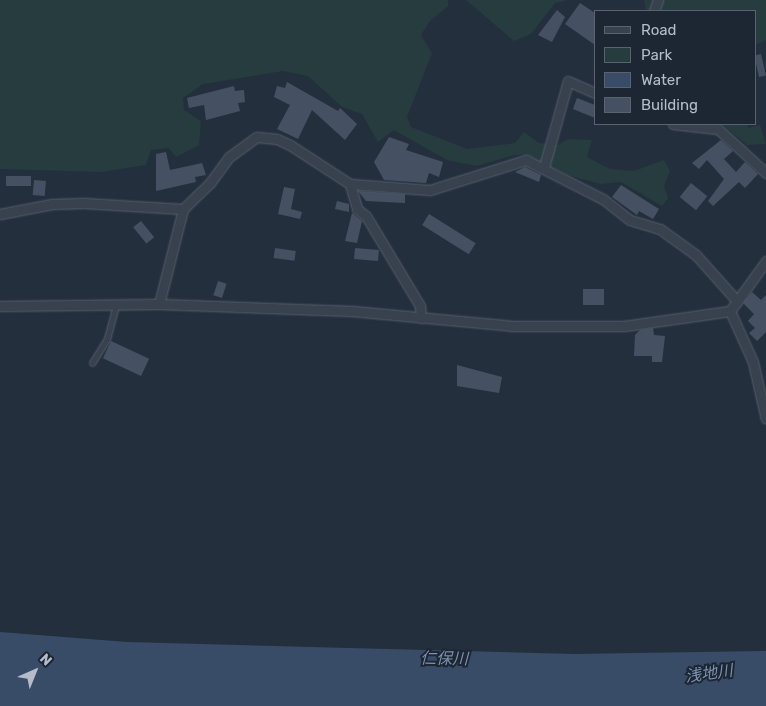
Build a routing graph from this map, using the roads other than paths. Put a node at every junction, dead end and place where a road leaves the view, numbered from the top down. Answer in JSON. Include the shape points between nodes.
{"nodes":[{"id":1,"x":594,"y":93,"type":"edge"},
{"id":2,"x":688,"y":125,"type":"edge"},
{"id":3,"x":717,"y":127,"type":"edge"},
{"id":4,"x":544,"y":167,"type":"junction"},
{"id":5,"x":766,"y":173,"type":"edge"},
{"id":6,"x":350,"y":184,"type":"junction"},
{"id":7,"x":183,"y":208,"type":"junction"},
{"id":8,"x":0,"y":214,"type":"edge"},
{"id":9,"x":766,"y":262,"type":"edge"},
{"id":10,"x":737,"y":301,"type":"junction"},
{"id":11,"x":159,"y":304,"type":"junction"},
{"id":12,"x":116,"y":305,"type":"junction"},
{"id":13,"x":0,"y":306,"type":"edge"},
{"id":14,"x":730,"y":311,"type":"junction"},
{"id":15,"x":421,"y":318,"type":"junction"},
{"id":16,"x":92,"y":363,"type":"dead end"},
{"id":17,"x":766,"y":418,"type":"edge"}],
"edges":[{"from":1,"to":4,"type":"street","via":[[568,81]]},
{"from":2,"to":3,"type":"street"},
{"from":3,"to":5,"type":"street"},
{"from":4,"to":6,"type":"street","via":[[526,160],[507,163],[430,190]]},
{"from":4,"to":10,"type":"street","via":[[603,199],[630,220],[660,229],[696,255]]},
{"from":6,"to":7,"type":"street","via":[[290,145],[277,139],[257,137],[229,157],[210,183]]},
{"from":6,"to":15,"type":"street","via":[[357,209],[366,216],[416,300]]},
{"from":7,"to":8,"type":"street","via":[[60,204]]},
{"from":7,"to":11,"type":"street"},
{"from":9,"to":10,"type":"street"},
{"from":10,"to":14,"type":"street"},
{"from":11,"to":12,"type":"street"},
{"from":11,"to":15,"type":"street","via":[[352,311]]},
{"from":12,"to":13,"type":"street"},
{"from":12,"to":16,"type":"lane","via":[[107,339]]},
{"from":14,"to":15,"type":"street","via":[[593,328]]},
{"from":14,"to":17,"type":"street","via":[[753,362]]}]}
